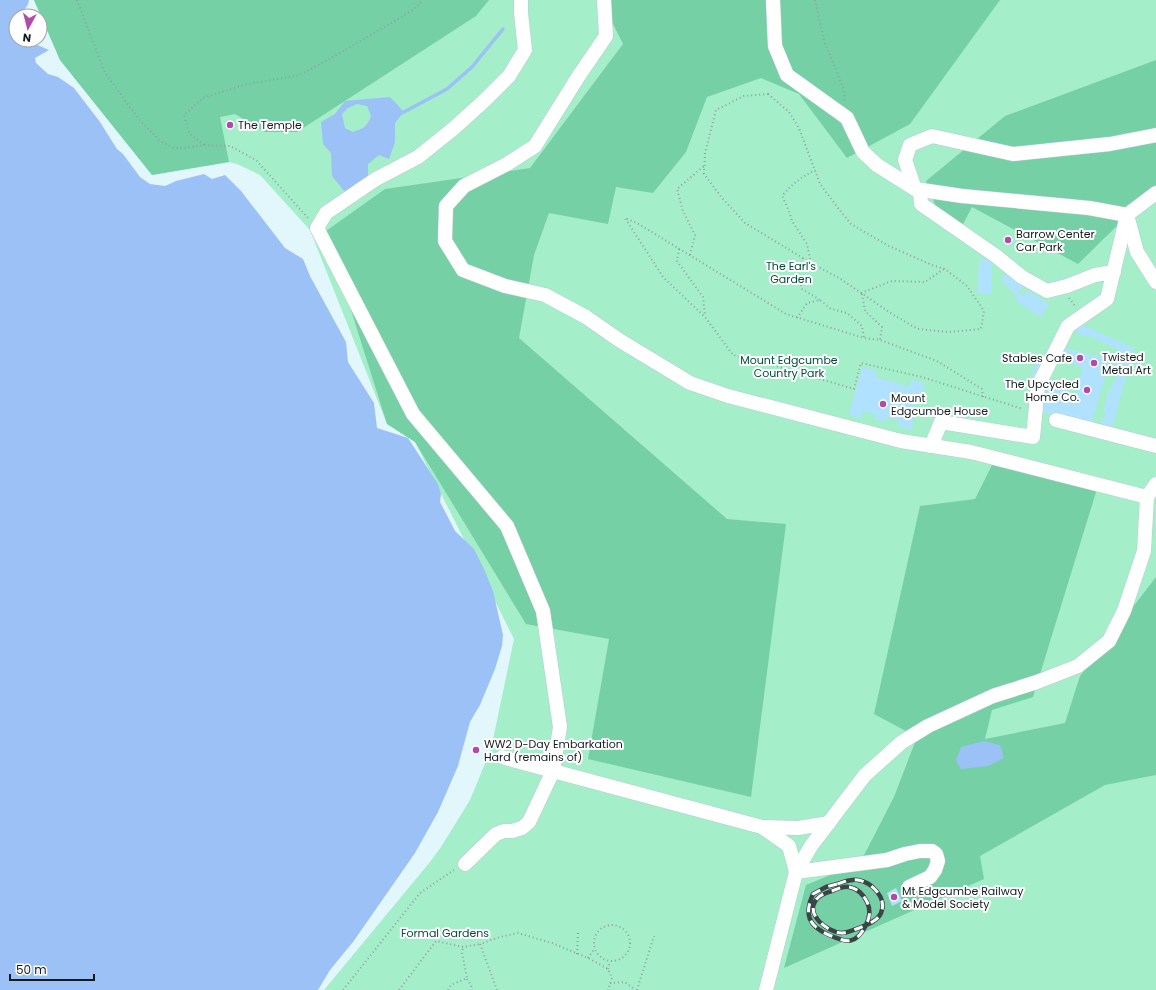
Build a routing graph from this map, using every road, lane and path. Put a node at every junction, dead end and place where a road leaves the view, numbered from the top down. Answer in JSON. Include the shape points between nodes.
{"nodes":[{"id":1,"x":77,"y":0,"type":"edge"},
{"id":2,"x":423,"y":0,"type":"edge"},
{"id":3,"x":522,"y":0,"type":"edge"},
{"id":4,"x":604,"y":0,"type":"edge"},
{"id":5,"x":773,"y":0,"type":"edge"},
{"id":6,"x":816,"y":0,"type":"edge"},
{"id":7,"x":847,"y":118,"type":"junction"},
{"id":8,"x":1156,"y":135,"type":"edge"},
{"id":9,"x":204,"y":145,"type":"junction"},
{"id":10,"x":704,"y":166,"type":"junction"},
{"id":11,"x":815,"y":170,"type":"junction"},
{"id":12,"x":917,"y":190,"type":"junction"},
{"id":13,"x":1156,"y":193,"type":"edge"},
{"id":14,"x":1127,"y":216,"type":"junction"},
{"id":15,"x":317,"y":228,"type":"junction"},
{"id":16,"x":679,"y":249,"type":"junction"},
{"id":17,"x":690,"y":255,"type":"junction"},
{"id":18,"x":803,"y":258,"type":"junction"},
{"id":19,"x":811,"y":263,"type":"junction"},
{"id":20,"x":945,"y":269,"type":"junction"},
{"id":21,"x":1114,"y":272,"type":"junction"},
{"id":22,"x":1156,"y":282,"type":"edge"},
{"id":23,"x":1061,"y":288,"type":"junction"},
{"id":24,"x":861,"y":293,"type":"junction"},
{"id":25,"x":820,"y":300,"type":"junction"},
{"id":26,"x":1082,"y":316,"type":"junction"},
{"id":27,"x":705,"y":317,"type":"junction"},
{"id":28,"x":797,"y":318,"type":"junction"},
{"id":29,"x":864,"y":338,"type":"junction"},
{"id":30,"x":880,"y":340,"type":"junction"},
{"id":31,"x":983,"y":397,"type":"junction"},
{"id":32,"x":1035,"y":413,"type":"junction"},
{"id":33,"x":1056,"y":420,"type":"dead end"},
{"id":34,"x":931,"y":446,"type":"junction"},
{"id":35,"x":1156,"y":446,"type":"edge"},
{"id":36,"x":1156,"y":484,"type":"edge"},
{"id":37,"x":1147,"y":497,"type":"junction"},
{"id":38,"x":502,"y":756,"type":"dead end"},
{"id":39,"x":553,"y":771,"type":"junction"},
{"id":40,"x":829,"y":823,"type":"junction"},
{"id":41,"x":762,"y":827,"type":"junction"},
{"id":42,"x":464,"y":864,"type":"joint"},
{"id":43,"x":796,"y":872,"type":"junction"},
{"id":44,"x":909,"y":887,"type":"dead end"},
{"id":45,"x":578,"y":932,"type":"dead end"},
{"id":46,"x":654,"y":936,"type":"dead end"},
{"id":47,"x":480,"y":944,"type":"junction"},
{"id":48,"x":464,"y":947,"type":"junction"},
{"id":49,"x":594,"y":948,"type":"junction"},
{"id":50,"x":577,"y":954,"type":"junction"},
{"id":51,"x":588,"y":958,"type":"junction"},
{"id":52,"x":610,"y":962,"type":"junction"},
{"id":53,"x":608,"y":969,"type":"junction"},
{"id":54,"x":467,"y":978,"type":"junction"},
{"id":55,"x":610,"y":983,"type":"junction"},
{"id":56,"x":343,"y":990,"type":"edge"},
{"id":57,"x":399,"y":990,"type":"edge"},
{"id":58,"x":448,"y":990,"type":"edge"},
{"id":59,"x":472,"y":990,"type":"edge"},
{"id":60,"x":497,"y":990,"type":"edge"},
{"id":61,"x":608,"y":990,"type":"edge"},
{"id":62,"x":636,"y":990,"type":"edge"},
{"id":63,"x":766,"y":990,"type":"edge"}],
"edges":[{"from":1,"to":9,"type":"path","via":[[105,73],[138,118],[160,141],[174,148]]},
{"from":2,"to":9,"type":"path","via":[[413,10],[300,75],[243,85],[203,98],[184,115],[189,133]]},
{"from":3,"to":15,"type":"lane","via":[[525,50],[509,76],[430,148],[376,179],[326,213]]},
{"from":4,"to":34,"type":"lane","via":[[606,36],[535,146],[464,186],[446,206],[445,241],[463,270],[505,286],[545,295],[586,317],[690,384],[901,442]]},
{"from":5,"to":7,"type":"lane","via":[[775,46],[787,75]]},
{"from":6,"to":7,"type":"path","via":[[824,41],[843,87]]},
{"from":7,"to":12,"type":"lane","via":[[863,152],[877,165]]},
{"from":8,"to":12,"type":"lane","via":[[1110,144],[1013,154],[932,136],[910,145],[905,160]]},
{"from":9,"to":15,"type":"path","via":[[230,146],[256,160]]},
{"from":10,"to":11,"type":"path","via":[[716,110],[744,96],[768,94],[788,112],[799,128]]},
{"from":10,"to":17,"type":"path","via":[[677,189],[683,211],[695,235]]},
{"from":10,"to":18,"type":"path","via":[[704,174],[744,223]]},
{"from":11,"to":19,"type":"path","via":[[792,184],[782,196],[792,221],[806,244]]},
{"from":11,"to":20,"type":"path","via":[[820,184],[851,224],[889,246]]},
{"from":12,"to":14,"type":"lane","via":[[1089,208]]},
{"from":12,"to":23,"type":"lane","via":[[921,204],[1022,277],[1047,291]]},
{"from":13,"to":14,"type":"lane"},
{"from":14,"to":21,"type":"lane"},
{"from":14,"to":22,"type":"lane","via":[[1137,252]]},
{"from":15,"to":39,"type":"lane","via":[[413,414],[507,526],[543,611],[560,727]]},
{"from":16,"to":17,"type":"path"},
{"from":16,"to":27,"type":"path","via":[[677,261],[703,297]]},
{"from":16,"to":27,"type":"path","via":[[637,222],[625,218],[663,277]]},
{"from":17,"to":28,"type":"path","via":[[786,314]]},
{"from":18,"to":19,"type":"path"},
{"from":18,"to":25,"type":"path","via":[[798,274],[802,289]]},
{"from":19,"to":24,"type":"path"},
{"from":20,"to":24,"type":"path","via":[[925,282],[892,282]]},
{"from":20,"to":24,"type":"path","via":[[967,286],[984,311],[981,329],[949,332],[918,329]]},
{"from":21,"to":23,"type":"lane","via":[[1095,275]]},
{"from":21,"to":26,"type":"lane","via":[[1107,300]]},
{"from":23,"to":26,"type":"path"},
{"from":24,"to":30,"type":"path","via":[[865,311],[882,327]]},
{"from":25,"to":28,"type":"path","via":[[807,303]]},
{"from":25,"to":29,"type":"path","via":[[831,310],[847,313],[862,326]]},
{"from":26,"to":32,"type":"lane","via":[[1068,326],[1038,386]]},
{"from":27,"to":31,"type":"path","via":[[734,355],[854,389],[861,363],[922,377]]},
{"from":28,"to":29,"type":"path"},
{"from":29,"to":30,"type":"path"},
{"from":30,"to":31,"type":"path","via":[[937,361],[982,389]]},
{"from":31,"to":32,"type":"path"},
{"from":32,"to":34,"type":"lane","via":[[1033,437],[941,422]]},
{"from":33,"to":35,"type":"lane"},
{"from":34,"to":37,"type":"lane","via":[[971,452]]},
{"from":36,"to":37,"type":"lane"},
{"from":37,"to":40,"type":"lane","via":[[1144,550],[1124,611],[1109,640],[1078,666],[993,696],[928,726],[902,742],[865,775]]},
{"from":38,"to":39,"type":"lane"},
{"from":39,"to":41,"type":"lane"},
{"from":39,"to":42,"type":"lane","via":[[529,822],[522,828],[504,830],[496,834]]},
{"from":40,"to":41,"type":"lane","via":[[798,828]]},
{"from":40,"to":43,"type":"lane","via":[[811,846]]},
{"from":41,"to":43,"type":"lane","via":[[789,846]]},
{"from":42,"to":56,"type":"path","via":[[420,893]]},
{"from":43,"to":44,"type":"lane","via":[[887,860],[905,854],[932,851],[938,861],[935,870],[930,877]]},
{"from":43,"to":63,"type":"lane"},
{"from":45,"to":50,"type":"path"},
{"from":46,"to":62,"type":"path"},
{"from":47,"to":48,"type":"path"},
{"from":47,"to":50,"type":"path","via":[[518,934],[552,943]]},
{"from":47,"to":60,"type":"path"},
{"from":48,"to":54,"type":"path","via":[[462,953]]},
{"from":48,"to":57,"type":"path","via":[[436,941]]},
{"from":49,"to":51,"type":"path"},
{"from":49,"to":52,"type":"path","via":[[600,958]]},
{"from":49,"to":52,"type":"path","via":[[595,936],[604,927],[616,925],[622,928],[630,937],[630,949],[622,959]]},
{"from":50,"to":51,"type":"path"},
{"from":51,"to":53,"type":"path"},
{"from":52,"to":53,"type":"path"},
{"from":53,"to":55,"type":"path","via":[[612,978]]},
{"from":54,"to":58,"type":"path","via":[[451,985]]},
{"from":54,"to":59,"type":"path"},
{"from":55,"to":61,"type":"path"},
{"from":55,"to":62,"type":"path","via":[[625,982]]}]}
